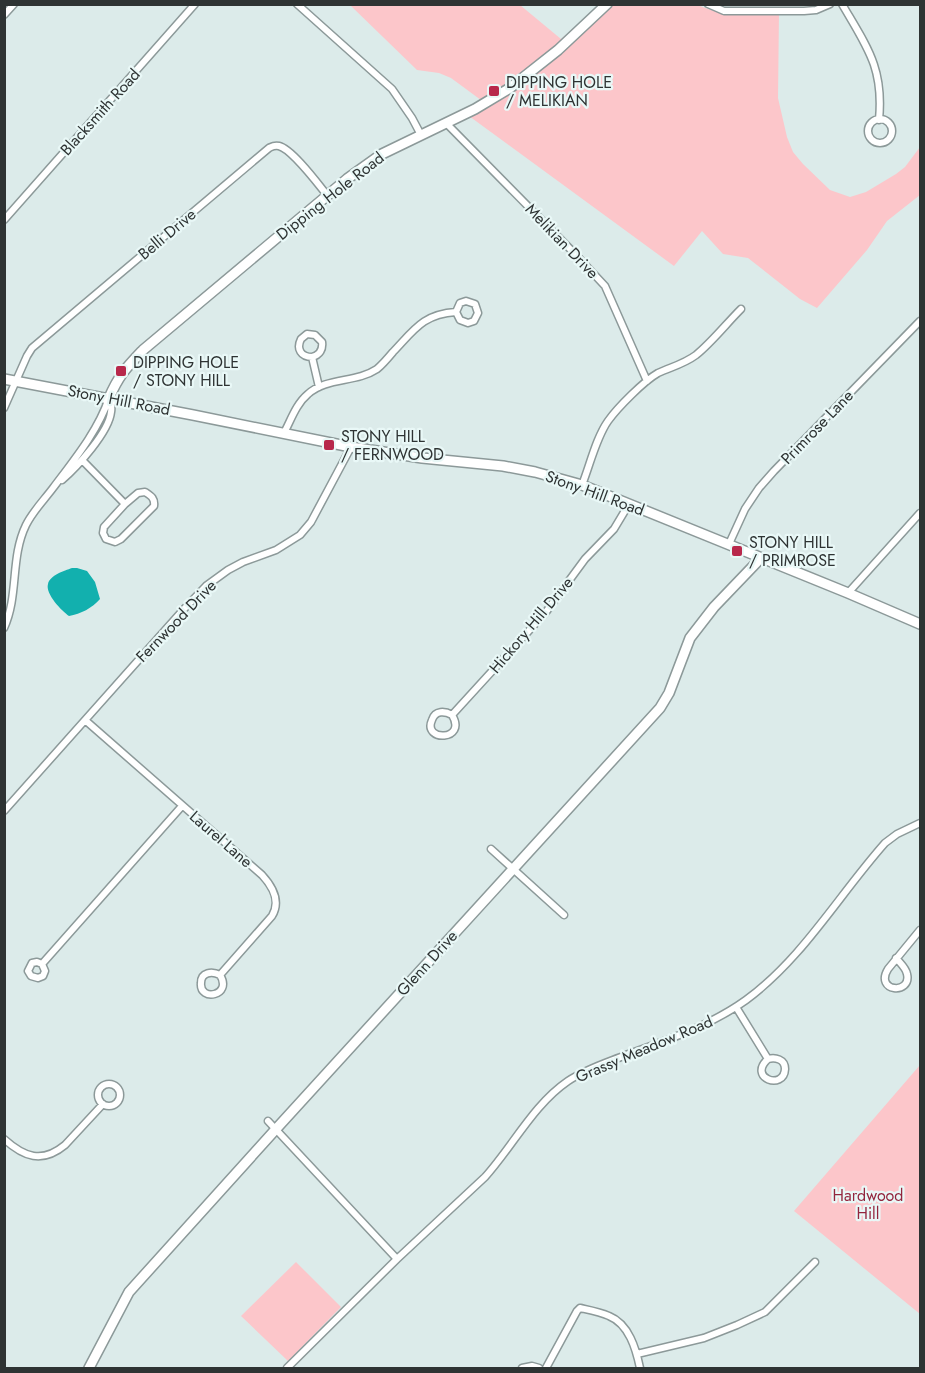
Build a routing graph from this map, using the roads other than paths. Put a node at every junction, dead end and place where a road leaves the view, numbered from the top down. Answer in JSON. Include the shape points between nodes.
{"nodes":[{"id":1,"x":14,"y":4,"type":"edge"},
{"id":2,"x":195,"y":4,"type":"edge"},
{"id":3,"x":297,"y":4,"type":"edge"},
{"id":4,"x":607,"y":4,"type":"edge"},
{"id":5,"x":708,"y":4,"type":"edge"},
{"id":6,"x":830,"y":4,"type":"edge"},
{"id":7,"x":842,"y":4,"type":"edge"},
{"id":8,"x":4,"y":15,"type":"edge"},
{"id":9,"x":879,"y":120,"type":"dead end"},
{"id":10,"x":447,"y":124,"type":"junction"},
{"id":11,"x":421,"y":135,"type":"junction"},
{"id":12,"x":327,"y":195,"type":"junction"},
{"id":13,"x":4,"y":220,"type":"edge"},
{"id":14,"x":741,"y":309,"type":"dead end"},
{"id":15,"x":456,"y":312,"type":"dead end"},
{"id":16,"x":921,"y":321,"type":"edge"},
{"id":17,"x":312,"y":357,"type":"dead end"},
{"id":18,"x":4,"y":379,"type":"edge"},
{"id":19,"x":16,"y":381,"type":"junction"},
{"id":20,"x":647,"y":381,"type":"junction"},
{"id":21,"x":319,"y":387,"type":"junction"},
{"id":22,"x":109,"y":398,"type":"junction"},
{"id":23,"x":4,"y":408,"type":"edge"},
{"id":24,"x":284,"y":433,"type":"junction"},
{"id":25,"x":351,"y":447,"type":"junction"},
{"id":26,"x":82,"y":460,"type":"junction"},
{"id":27,"x":582,"y":485,"type":"junction"},
{"id":28,"x":53,"y":488,"type":"junction"},
{"id":29,"x":125,"y":504,"type":"junction"},
{"id":30,"x":629,"y":504,"type":"junction"},
{"id":31,"x":921,"y":513,"type":"edge"},
{"id":32,"x":729,"y":544,"type":"junction"},
{"id":33,"x":761,"y":558,"type":"junction"},
{"id":34,"x":848,"y":593,"type":"junction"},
{"id":35,"x":921,"y":624,"type":"edge"},
{"id":36,"x":4,"y":628,"type":"edge"},
{"id":37,"x":452,"y":715,"type":"junction"},
{"id":38,"x":85,"y":720,"type":"junction"},
{"id":39,"x":182,"y":806,"type":"junction"},
{"id":40,"x":4,"y":811,"type":"edge"},
{"id":41,"x":921,"y":823,"type":"edge"},
{"id":42,"x":490,"y":849,"type":"dead end"},
{"id":43,"x":513,"y":869,"type":"junction"},
{"id":44,"x":564,"y":915,"type":"dead end"},
{"id":45,"x":921,"y":930,"type":"edge"},
{"id":46,"x":896,"y":958,"type":"junction"},
{"id":47,"x":42,"y":964,"type":"dead end"},
{"id":48,"x":220,"y":975,"type":"dead end"},
{"id":49,"x":736,"y":1007,"type":"junction"},
{"id":50,"x":768,"y":1059,"type":"dead end"},
{"id":51,"x":103,"y":1104,"type":"dead end"},
{"id":52,"x":268,"y":1120,"type":"dead end"},
{"id":53,"x":276,"y":1129,"type":"junction"},
{"id":54,"x":4,"y":1139,"type":"edge"},
{"id":55,"x":397,"y":1259,"type":"junction"},
{"id":56,"x":815,"y":1262,"type":"dead end"},
{"id":57,"x":637,"y":1354,"type":"junction"},
{"id":58,"x":89,"y":1368,"type":"edge"},
{"id":59,"x":287,"y":1368,"type":"edge"},
{"id":60,"x":522,"y":1368,"type":"edge"},
{"id":61,"x":539,"y":1368,"type":"edge"},
{"id":62,"x":546,"y":1368,"type":"edge"},
{"id":63,"x":640,"y":1368,"type":"edge"}],
"edges":[{"from":1,"to":8,"type":"street"},
{"from":2,"to":13,"type":"street","name":"Blacksmith Road"},
{"from":3,"to":11,"type":"street","via":[[392,89]]},
{"from":4,"to":10,"type":"main road","name":"Dipping Hole Road","via":[[528,75]]},
{"from":5,"to":6,"type":"street","via":[[724,11],[804,11]]},
{"from":7,"to":9,"type":"street","via":[[873,60],[880,86]]},
{"from":10,"to":11,"type":"main road","name":"Dipping Hole Road"},
{"from":10,"to":20,"type":"street","name":"Melikian Drive","via":[[605,286]]},
{"from":11,"to":12,"type":"main road","name":"Dipping Hole Road","via":[[382,154]]},
{"from":12,"to":19,"type":"street","name":"Belli Drive","via":[[290,153],[281,146],[269,148],[32,348]]},
{"from":12,"to":22,"type":"main road","name":"Dipping Hole Road","via":[[143,350],[124,369]]},
{"from":14,"to":20,"type":"street","via":[[695,356]]},
{"from":15,"to":21,"type":"street","via":[[436,315],[421,323],[374,370]]},
{"from":16,"to":32,"type":"street","name":"Primrose Lane","via":[[759,488]]},
{"from":17,"to":21,"type":"street"},
{"from":18,"to":19,"type":"main road","name":"Stony Hill Road"},
{"from":19,"to":22,"type":"main road","name":"Stony Hill Road"},
{"from":19,"to":23,"type":"street","name":"Belli Drive"},
{"from":20,"to":27,"type":"street","via":[[603,430]]},
{"from":21,"to":24,"type":"street","via":[[300,403]]},
{"from":22,"to":24,"type":"main road","name":"Stony Hill Road"},
{"from":22,"to":26,"type":"street","via":[[109,420]]},
{"from":22,"to":28,"type":"street","via":[[101,420]]},
{"from":24,"to":25,"type":"main road","name":"Stony Hill Road"},
{"from":25,"to":27,"type":"main road","name":"Stony Hill Road","via":[[503,466]]},
{"from":25,"to":38,"type":"street","name":"Fernwood Drive","via":[[300,535],[228,570],[206,586]]},
{"from":26,"to":28,"type":"street"},
{"from":26,"to":29,"type":"street"},
{"from":27,"to":30,"type":"main road","name":"Stony Hill Road"},
{"from":28,"to":36,"type":"street","via":[[30,517],[19,542],[13,597]]},
{"from":29,"to":29,"type":"street","via":[[104,527],[106,539],[121,539],[155,501],[145,492]]},
{"from":30,"to":32,"type":"main road","name":"Stony Hill Road"},
{"from":30,"to":37,"type":"street","name":"Hickory Hill Drive","via":[[614,529],[585,559],[553,603]]},
{"from":31,"to":34,"type":"street"},
{"from":32,"to":33,"type":"main road","name":"Stony Hill Road"},
{"from":33,"to":34,"type":"main road","name":"Stony Hill Road"},
{"from":33,"to":43,"type":"main road","name":"Glenn Drive","via":[[690,638],[660,708]]},
{"from":34,"to":35,"type":"main road","name":"Stony Hill Road"},
{"from":37,"to":37,"type":"street","name":"Hickory Hill Drive","via":[[453,731],[447,736],[435,734],[431,727],[434,716],[441,712]]},
{"from":38,"to":39,"type":"street","name":"Laurel Lane"},
{"from":38,"to":40,"type":"street","name":"Fernwood Drive"},
{"from":39,"to":47,"type":"street"},
{"from":39,"to":48,"type":"street","name":"Laurel Lane","via":[[262,875],[276,898],[272,916]]},
{"from":41,"to":49,"type":"street","name":"Grassy Meadow Road","via":[[885,843],[791,960]]},
{"from":42,"to":43,"type":"street"},
{"from":43,"to":44,"type":"street"},
{"from":43,"to":53,"type":"main road","name":"Glenn Drive"},
{"from":45,"to":46,"type":"street"},
{"from":46,"to":46,"type":"street","via":[[885,975],[886,983],[896,988],[906,984],[908,976]]},
{"from":49,"to":50,"type":"street"},
{"from":49,"to":55,"type":"street","name":"Grassy Meadow Road","via":[[692,1030],[586,1070],[558,1088],[497,1164]]},
{"from":51,"to":54,"type":"street","via":[[65,1146],[46,1156],[26,1154]]},
{"from":52,"to":53,"type":"street"},
{"from":53,"to":55,"type":"street"},
{"from":53,"to":58,"type":"main road","name":"Glenn Drive","via":[[129,1292]]},
{"from":55,"to":59,"type":"street","name":"Grassy Meadow Road"},
{"from":56,"to":57,"type":"street","via":[[765,1312],[704,1338]]},
{"from":57,"to":62,"type":"street","via":[[624,1327],[610,1316],[580,1308]]},
{"from":57,"to":63,"type":"street"},
{"from":60,"to":61,"type":"street"}]}
